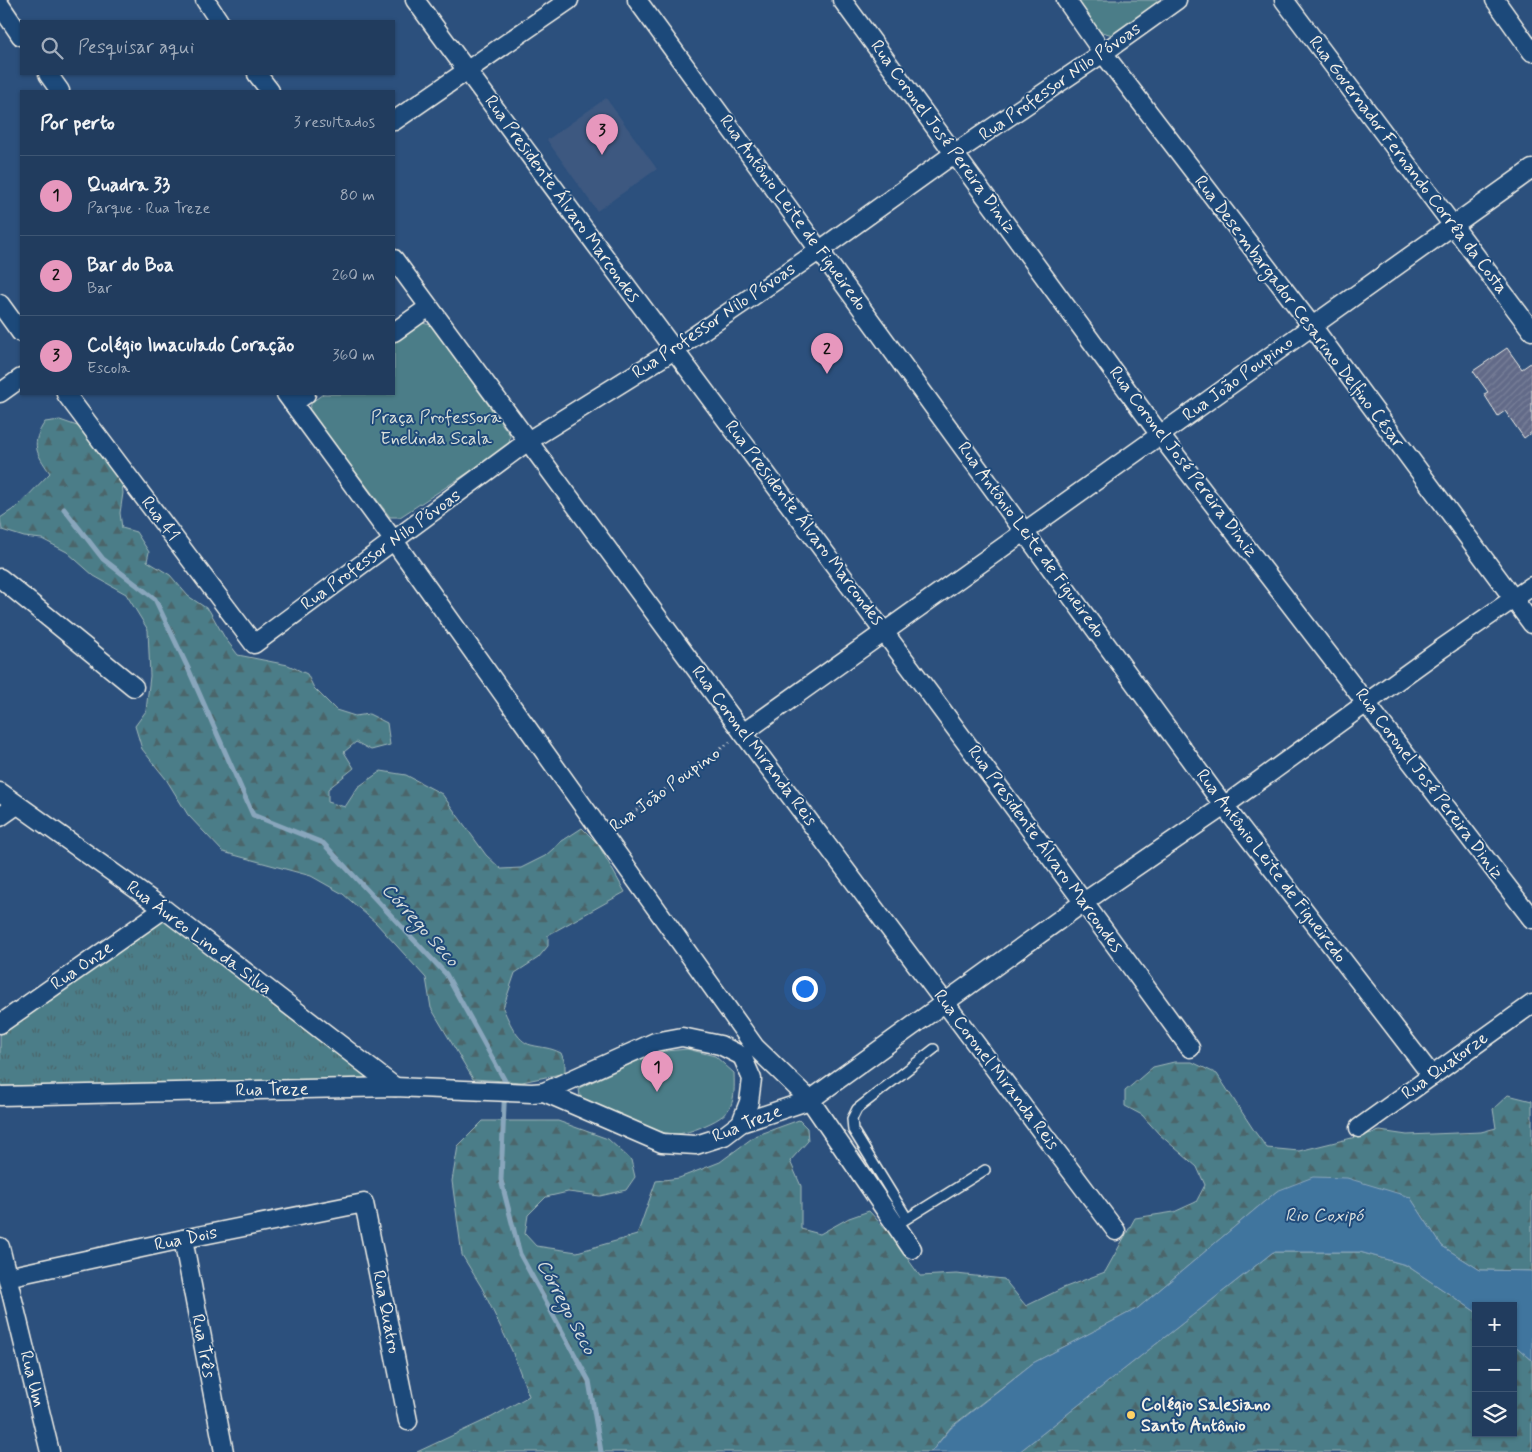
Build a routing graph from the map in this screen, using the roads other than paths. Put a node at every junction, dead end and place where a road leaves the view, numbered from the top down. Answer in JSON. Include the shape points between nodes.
{"nodes":[{"id":1,"x":205,"y":0,"type":"edge"},
{"id":2,"x":416,"y":0,"type":"edge"},
{"id":3,"x":569,"y":0,"type":"edge"},
{"id":4,"x":637,"y":0,"type":"edge"},
{"id":5,"x":842,"y":0,"type":"edge"},
{"id":6,"x":1066,"y":0,"type":"edge"},
{"id":7,"x":1177,"y":0,"type":"edge"},
{"id":8,"x":1284,"y":0,"type":"edge"},
{"id":9,"x":1495,"y":0,"type":"edge"},
{"id":10,"x":0,"y":5,"type":"edge"},
{"id":11,"x":218,"y":20,"type":"edge"},
{"id":12,"x":20,"y":35,"type":"edge"},
{"id":13,"x":1532,"y":52,"type":"edge"},
{"id":14,"x":1103,"y":53,"type":"junction"},
{"id":15,"x":467,"y":71,"type":"junction"},
{"id":16,"x":49,"y":75,"type":"edge"},
{"id":17,"x":258,"y":75,"type":"edge"},
{"id":18,"x":59,"y":90,"type":"edge"},
{"id":19,"x":269,"y":90,"type":"edge"},
{"id":20,"x":395,"y":120,"type":"edge"},
{"id":21,"x":955,"y":154,"type":"junction"},
{"id":22,"x":1532,"y":170,"type":"edge"},
{"id":23,"x":1452,"y":226,"type":"junction"},
{"id":24,"x":820,"y":250,"type":"junction"},
{"id":25,"x":395,"y":260,"type":"edge"},
{"id":26,"x":0,"y":304,"type":"edge"},
{"id":27,"x":429,"y":306,"type":"junction"},
{"id":28,"x":1312,"y":326,"type":"junction"},
{"id":29,"x":395,"y":331,"type":"edge"},
{"id":30,"x":1532,"y":331,"type":"edge"},
{"id":31,"x":20,"y":333,"type":"edge"},
{"id":32,"x":674,"y":350,"type":"junction"},
{"id":33,"x":20,"y":379,"type":"edge"},
{"id":34,"x":0,"y":393,"type":"edge"},
{"id":35,"x":67,"y":395,"type":"edge"},
{"id":36,"x":295,"y":397,"type":"edge"},
{"id":37,"x":1160,"y":435,"type":"junction"},
{"id":38,"x":528,"y":441,"type":"junction"},
{"id":39,"x":1025,"y":532,"type":"junction"},
{"id":40,"x":394,"y":540,"type":"junction"},
{"id":41,"x":0,"y":578,"type":"edge"},
{"id":42,"x":1532,"y":586,"type":"edge"},
{"id":43,"x":1514,"y":599,"type":"junction"},
{"id":44,"x":1532,"y":624,"type":"edge"},
{"id":45,"x":885,"y":632,"type":"junction"},
{"id":46,"x":254,"y":644,"type":"joint"},
{"id":47,"x":134,"y":687,"type":"dead end"},
{"id":48,"x":1367,"y":702,"type":"junction"},
{"id":49,"x":743,"y":733,"type":"junction"},
{"id":50,"x":0,"y":792,"type":"edge"},
{"id":51,"x":17,"y":805,"type":"junction"},
{"id":52,"x":1224,"y":806,"type":"junction"},
{"id":53,"x":0,"y":816,"type":"edge"},
{"id":54,"x":1084,"y":902,"type":"junction"},
{"id":55,"x":164,"y":909,"type":"junction"},
{"id":56,"x":1532,"y":919,"type":"edge"},
{"id":57,"x":946,"y":1001,"type":"junction"},
{"id":58,"x":1532,"y":1004,"type":"edge"},
{"id":59,"x":0,"y":1024,"type":"edge"},
{"id":60,"x":1190,"y":1048,"type":"dead end"},
{"id":61,"x":934,"y":1049,"type":"dead end"},
{"id":62,"x":749,"y":1051,"type":"junction"},
{"id":63,"x":1432,"y":1076,"type":"junction"},
{"id":64,"x":395,"y":1087,"type":"junction"},
{"id":65,"x":538,"y":1092,"type":"junction"},
{"id":66,"x":0,"y":1096,"type":"edge"},
{"id":67,"x":810,"y":1100,"type":"junction"},
{"id":68,"x":741,"y":1123,"type":"junction"},
{"id":69,"x":1359,"y":1128,"type":"dead end"},
{"id":70,"x":985,"y":1170,"type":"dead end"},
{"id":71,"x":364,"y":1203,"type":"joint"},
{"id":72,"x":902,"y":1222,"type":"junction"},
{"id":73,"x":1116,"y":1231,"type":"dead end"},
{"id":74,"x":183,"y":1239,"type":"junction"},
{"id":75,"x":0,"y":1247,"type":"edge"},
{"id":76,"x":912,"y":1249,"type":"dead end"},
{"id":77,"x":7,"y":1277,"type":"junction"},
{"id":78,"x":408,"y":1421,"type":"dead end"},
{"id":79,"x":50,"y":1452,"type":"edge"},
{"id":80,"x":224,"y":1452,"type":"edge"}],
"edges":[{"from":1,"to":11,"type":"street"},
{"from":2,"to":15,"type":"street","name":"Rua Presidente Álvaro Marcondes"},
{"from":3,"to":15,"type":"street"},
{"from":4,"to":24,"type":"street","name":"Rua Antônio Leite de Figueiredo"},
{"from":5,"to":21,"type":"street","name":"Rua Coronel José Pereira Diniz"},
{"from":6,"to":14,"type":"street","name":"Rua Desembargador Cesarino Delfino César"},
{"from":7,"to":14,"type":"street","name":"Rua Professor Nilo Póvoas"},
{"from":8,"to":23,"type":"street","name":"Rua Governador Fernando Corrêa da Costa"},
{"from":9,"to":13,"type":"street"},
{"from":10,"to":12,"type":"street"},
{"from":14,"to":21,"type":"street","name":"Rua Professor Nilo Póvoas"},
{"from":14,"to":28,"type":"street","name":"Rua Desembargador Cesarino Delfino César"},
{"from":15,"to":20,"type":"street"},
{"from":15,"to":32,"type":"street","name":"Rua Presidente Álvaro Marcondes"},
{"from":16,"to":18,"type":"street"},
{"from":17,"to":19,"type":"street"},
{"from":21,"to":24,"type":"street","name":"Rua Professor Nilo Póvoas"},
{"from":21,"to":37,"type":"street","name":"Rua Coronel José Pereira Diniz"},
{"from":22,"to":23,"type":"street","name":"Rua João Poupino"},
{"from":23,"to":28,"type":"street","name":"Rua João Poupino"},
{"from":23,"to":30,"type":"street","name":"Rua Governador Fernando Corrêa da Costa"},
{"from":24,"to":32,"type":"street","name":"Rua Professor Nilo Póvoas"},
{"from":24,"to":39,"type":"street","name":"Rua Antônio Leite de Figueiredo"},
{"from":25,"to":27,"type":"street","name":"Rua Coronel Miranda Reis"},
{"from":26,"to":31,"type":"street"},
{"from":27,"to":29,"type":"street"},
{"from":27,"to":38,"type":"street","name":"Rua Coronel Miranda Reis"},
{"from":28,"to":37,"type":"street","name":"Rua João Poupino"},
{"from":28,"to":43,"type":"street","name":"Rua Desembargador Cesarino Delfino César"},
{"from":32,"to":38,"type":"street","name":"Rua Professor Nilo Póvoas"},
{"from":32,"to":45,"type":"street","name":"Rua Presidente Álvaro Marcondes"},
{"from":33,"to":34,"type":"street"},
{"from":35,"to":46,"type":"street","name":"Rua 41"},
{"from":36,"to":40,"type":"street"},
{"from":37,"to":39,"type":"street","name":"Rua João Poupino"},
{"from":37,"to":48,"type":"street","name":"Rua Coronel José Pereira Diniz"},
{"from":38,"to":40,"type":"street","name":"Rua Professor Nilo Póvoas"},
{"from":38,"to":49,"type":"street","name":"Rua Coronel Miranda Reis"},
{"from":39,"to":45,"type":"street","name":"Rua João Poupino"},
{"from":39,"to":52,"type":"street","name":"Rua Antônio Leite de Figueiredo"},
{"from":40,"to":46,"type":"street","name":"Rua Professor Nilo Póvoas"},
{"from":40,"to":62,"type":"street","via":[[604,834]]},
{"from":41,"to":47,"type":"street"},
{"from":42,"to":43,"type":"street","name":"Rua Treze"},
{"from":43,"to":44,"type":"street","name":"Rua Desembargador Cesarino Delfino César"},
{"from":43,"to":48,"type":"street","name":"Rua Treze"},
{"from":45,"to":49,"type":"street","name":"Rua João Poupino"},
{"from":45,"to":54,"type":"street","name":"Rua Presidente Álvaro Marcondes"},
{"from":48,"to":52,"type":"street","name":"Rua Treze"},
{"from":48,"to":56,"type":"street","name":"Rua Coronel José Pereira Diniz"},
{"from":49,"to":57,"type":"street","name":"Rua Coronel Miranda Reis"},
{"from":50,"to":51,"type":"street","name":"Rua Áureo Lino da Silva"},
{"from":51,"to":53,"type":"street"},
{"from":51,"to":55,"type":"street","name":"Rua Áureo Lino da Silva"},
{"from":52,"to":54,"type":"street","name":"Rua Treze"},
{"from":52,"to":63,"type":"street","name":"Rua Antônio Leite de Figueiredo"},
{"from":54,"to":57,"type":"street","name":"Rua Treze"},
{"from":54,"to":60,"type":"street","name":"Rua Presidente Álvaro Marcondes"},
{"from":55,"to":59,"type":"street","name":"Rua Onze"},
{"from":55,"to":64,"type":"street","name":"Rua Áureo Lino da Silva"},
{"from":57,"to":67,"type":"street","name":"Rua Treze"},
{"from":57,"to":73,"type":"street","name":"Rua Coronel Miranda Reis"},
{"from":58,"to":63,"type":"street","name":"Rua Quatorze"},
{"from":61,"to":72,"type":"lane","via":[[857,1109],[852,1119],[852,1130]]},
{"from":62,"to":65,"type":"street","name":"Rua Treze","via":[[682,1037],[655,1042]]},
{"from":62,"to":67,"type":"street"},
{"from":62,"to":68,"type":"street","via":[[752,1079],[749,1102]]},
{"from":63,"to":69,"type":"street","name":"Rua Quatorze"},
{"from":64,"to":65,"type":"street","name":"Rua Treze"},
{"from":64,"to":66,"type":"street","name":"Rua Treze"},
{"from":65,"to":68,"type":"street","name":"Rua Treze","via":[[662,1143],[696,1144],[724,1136]]},
{"from":67,"to":68,"type":"street","name":"Rua Treze"},
{"from":67,"to":72,"type":"street"},
{"from":70,"to":72,"type":"lane"},
{"from":71,"to":74,"type":"street","name":"Rua Dois"},
{"from":71,"to":78,"type":"street","name":"Rua Quatro"},
{"from":72,"to":76,"type":"street"},
{"from":74,"to":77,"type":"street","name":"Rua Dois"},
{"from":74,"to":80,"type":"street","name":"Rua Três"},
{"from":75,"to":77,"type":"street","name":"Rua Um"},
{"from":77,"to":79,"type":"street","name":"Rua Um"}]}
